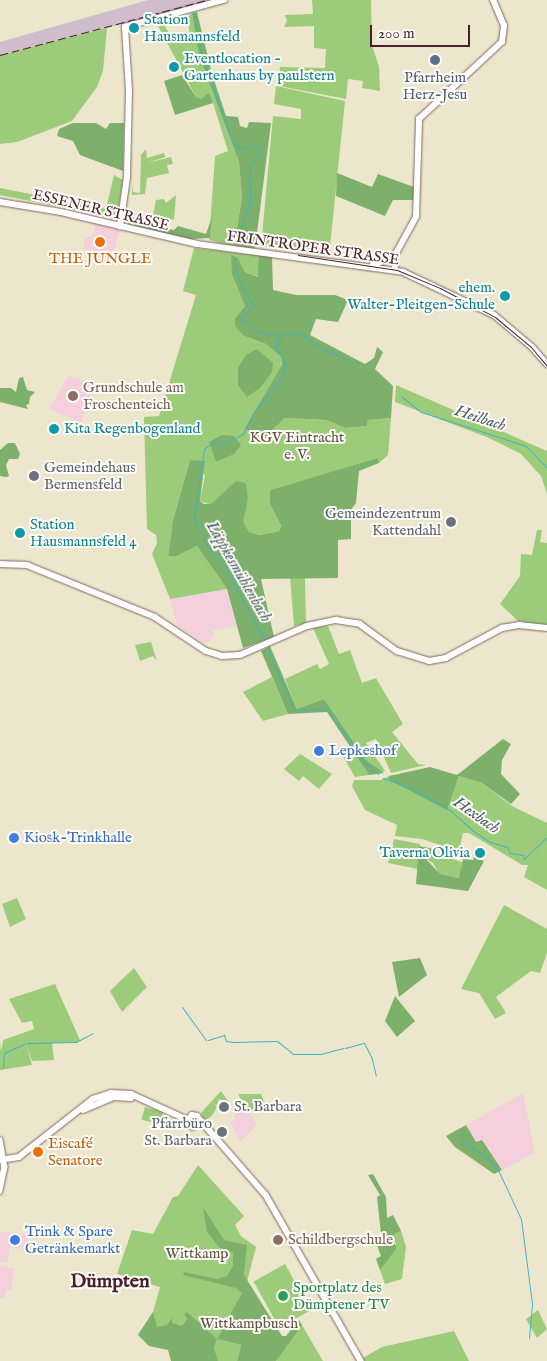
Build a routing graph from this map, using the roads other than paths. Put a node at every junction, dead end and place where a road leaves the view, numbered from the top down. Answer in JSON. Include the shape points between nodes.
{"nodes":[{"id":1,"x":224,"y":0,"type":"edge"},
{"id":2,"x":493,"y":0,"type":"edge"},
{"id":3,"x":0,"y":202,"type":"edge"},
{"id":4,"x":120,"y":228,"type":"junction"},
{"id":5,"x":197,"y":244,"type":"joint"},
{"id":6,"x":400,"y":250,"type":"junction"},
{"id":7,"x":394,"y":257,"type":"junction"},
{"id":8,"x":373,"y":265,"type":"junction"},
{"id":9,"x":395,"y":270,"type":"junction"},
{"id":10,"x":547,"y":364,"type":"edge"},
{"id":11,"x":0,"y":564,"type":"edge"},
{"id":12,"x":547,"y":628,"type":"edge"},
{"id":13,"x":138,"y":1098,"type":"junction"},
{"id":14,"x":74,"y":1116,"type":"junction"},
{"id":15,"x":189,"y":1118,"type":"junction"},
{"id":16,"x":199,"y":1123,"type":"junction"},
{"id":17,"x":0,"y":1140,"type":"edge"},
{"id":18,"x":2,"y":1159,"type":"edge"},
{"id":19,"x":1,"y":1180,"type":"edge"},
{"id":20,"x":0,"y":1191,"type":"edge"},
{"id":21,"x":361,"y":1361,"type":"edge"}],
"edges":[{"from":1,"to":4,"type":"street","via":[[125,27],[129,91],[126,176]]},
{"from":2,"to":6,"type":"street","via":[[504,26],[502,42],[419,119],[416,217]]},
{"from":3,"to":4,"type":"main road","name":"ESSENER STRASSE","via":[[62,212]]},
{"from":4,"to":5,"type":"main road","name":"ESSENER STRASSE"},
{"from":5,"to":8,"type":"main road","name":"FRINTROPER STRASSE"},
{"from":6,"to":7,"type":"street"},
{"from":6,"to":9,"type":"street"},
{"from":7,"to":8,"type":"street"},
{"from":7,"to":9,"type":"street"},
{"from":8,"to":9,"type":"main road","name":"FRINTROPER STRASSE"},
{"from":9,"to":10,"type":"main road","name":"FRINTROPER STRASSE","via":[[488,312],[532,347]]},
{"from":11,"to":12,"type":"street","via":[[16,562],[30,566],[155,617],[208,652],[235,656],[307,626],[350,621],[365,626],[397,651],[429,661],[446,658],[502,628],[519,625]]},
{"from":13,"to":14,"type":"street","via":[[113,1097]]},
{"from":13,"to":14,"type":"street","via":[[118,1092],[98,1096]]},
{"from":13,"to":15,"type":"street"},
{"from":14,"to":18,"type":"street","via":[[22,1153]]},
{"from":15,"to":16,"type":"street","via":[[195,1115]]},
{"from":15,"to":16,"type":"street","via":[[190,1126]]},
{"from":16,"to":21,"type":"street","via":[[252,1177],[275,1208]]},
{"from":17,"to":18,"type":"street"},
{"from":18,"to":19,"type":"street"},
{"from":19,"to":20,"type":"street"}]}
